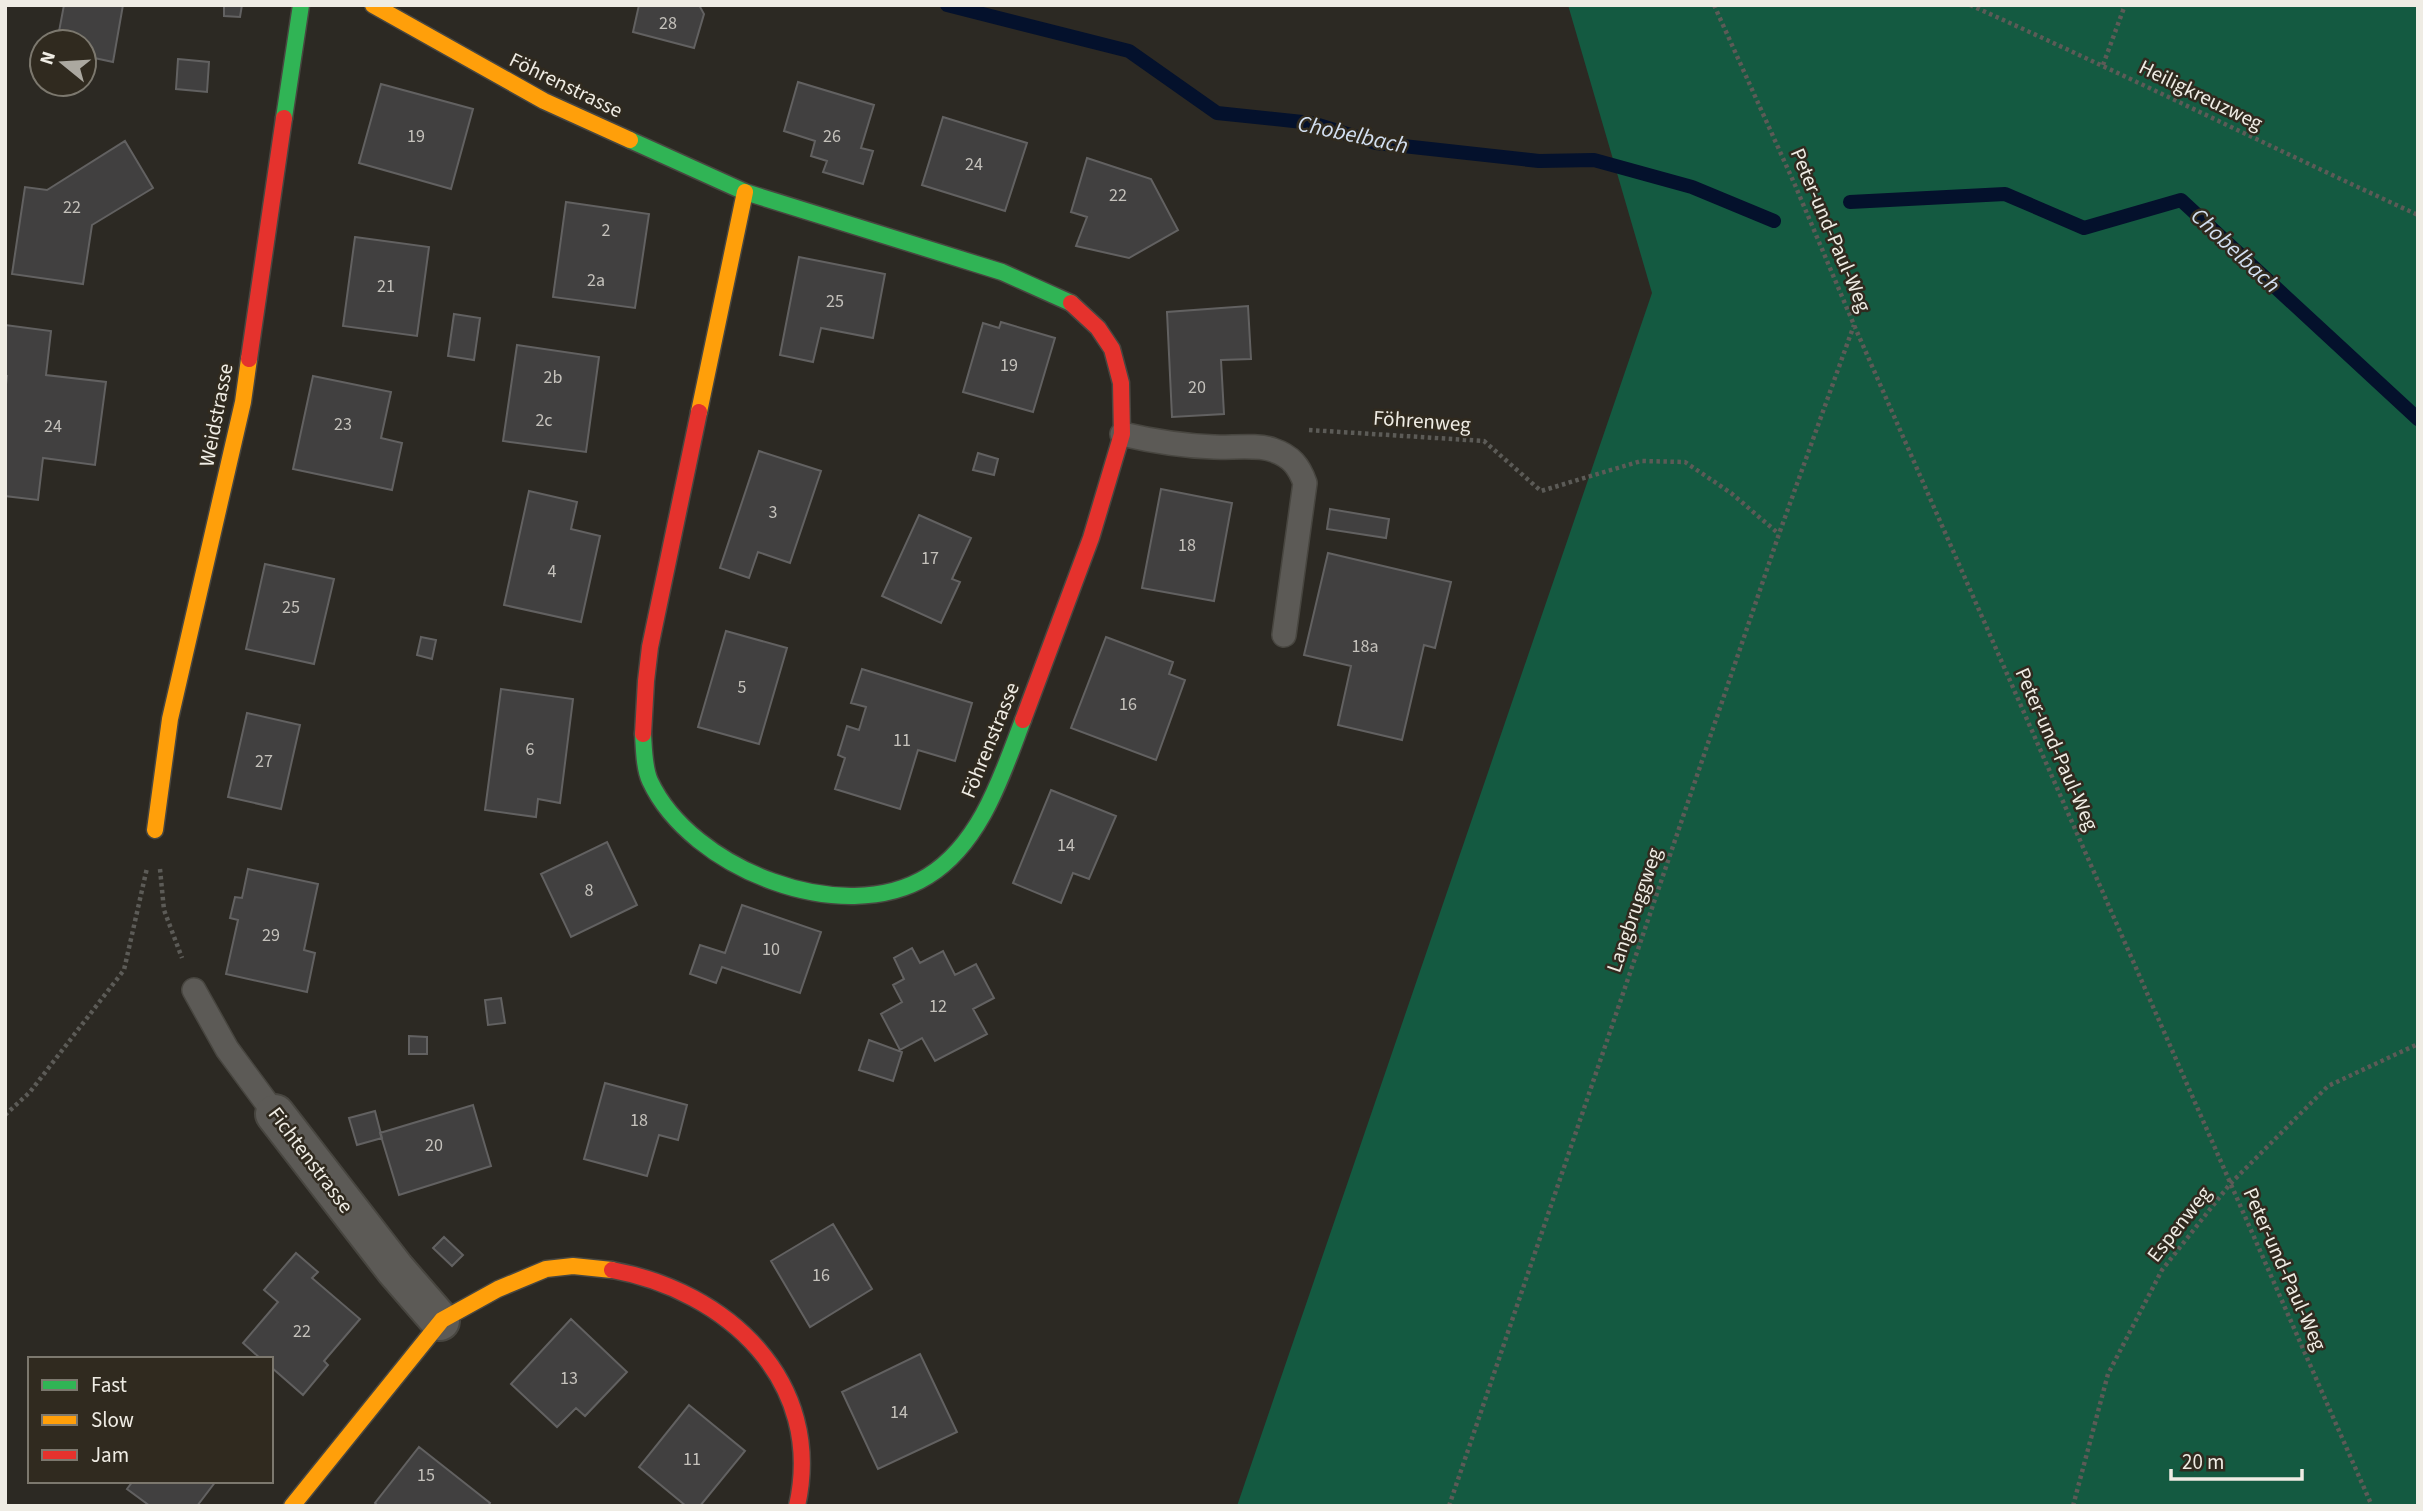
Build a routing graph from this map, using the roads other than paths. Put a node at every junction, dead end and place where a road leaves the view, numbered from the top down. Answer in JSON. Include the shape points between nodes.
{"nodes":[{"id":1,"x":301,"y":5,"type":"edge"},
{"id":2,"x":373,"y":5,"type":"edge"},
{"id":3,"x":745,"y":192,"type":"junction"},
{"id":4,"x":1122,"y":435,"type":"junction"},
{"id":5,"x":1284,"y":635,"type":"dead end"},
{"id":6,"x":155,"y":830,"type":"road end"},
{"id":7,"x":194,"y":990,"type":"road end"},
{"id":8,"x":275,"y":1114,"type":"joint"},
{"id":9,"x":440,"y":1321,"type":"junction"},
{"id":10,"x":292,"y":1506,"type":"edge"},
{"id":11,"x":797,"y":1506,"type":"edge"}],
"edges":[{"from":1,"to":6,"type":"street","name":"Weidstrasse","via":[[243,402],[170,719]]},
{"from":2,"to":3,"type":"street","name":"Föhrenstrasse","via":[[544,100]]},
{"from":3,"to":4,"type":"street","name":"Föhrenstrasse","via":[[1002,272],[1074,304],[1112,349],[1121,383]]},
{"from":3,"to":4,"type":"street","name":"Föhrenstrasse","via":[[651,646],[642,734],[648,776],[666,811],[692,838],[746,871],[780,884],[851,896],[912,887],[953,857],[995,793],[1091,538]]},
{"from":4,"to":5,"type":"lane","via":[[1212,447],[1271,448],[1291,458],[1300,469],[1305,483]]},
{"from":7,"to":8,"type":"lane","name":"Fichtenstrasse","via":[[227,1049]]},
{"from":8,"to":9,"type":"street","name":"Fichtenstrasse"},
{"from":9,"to":10,"type":"street"},
{"from":9,"to":11,"type":"street","via":[[509,1284],[556,1267],[628,1272],[700,1302],[750,1339],[785,1387],[804,1455]]}]}
